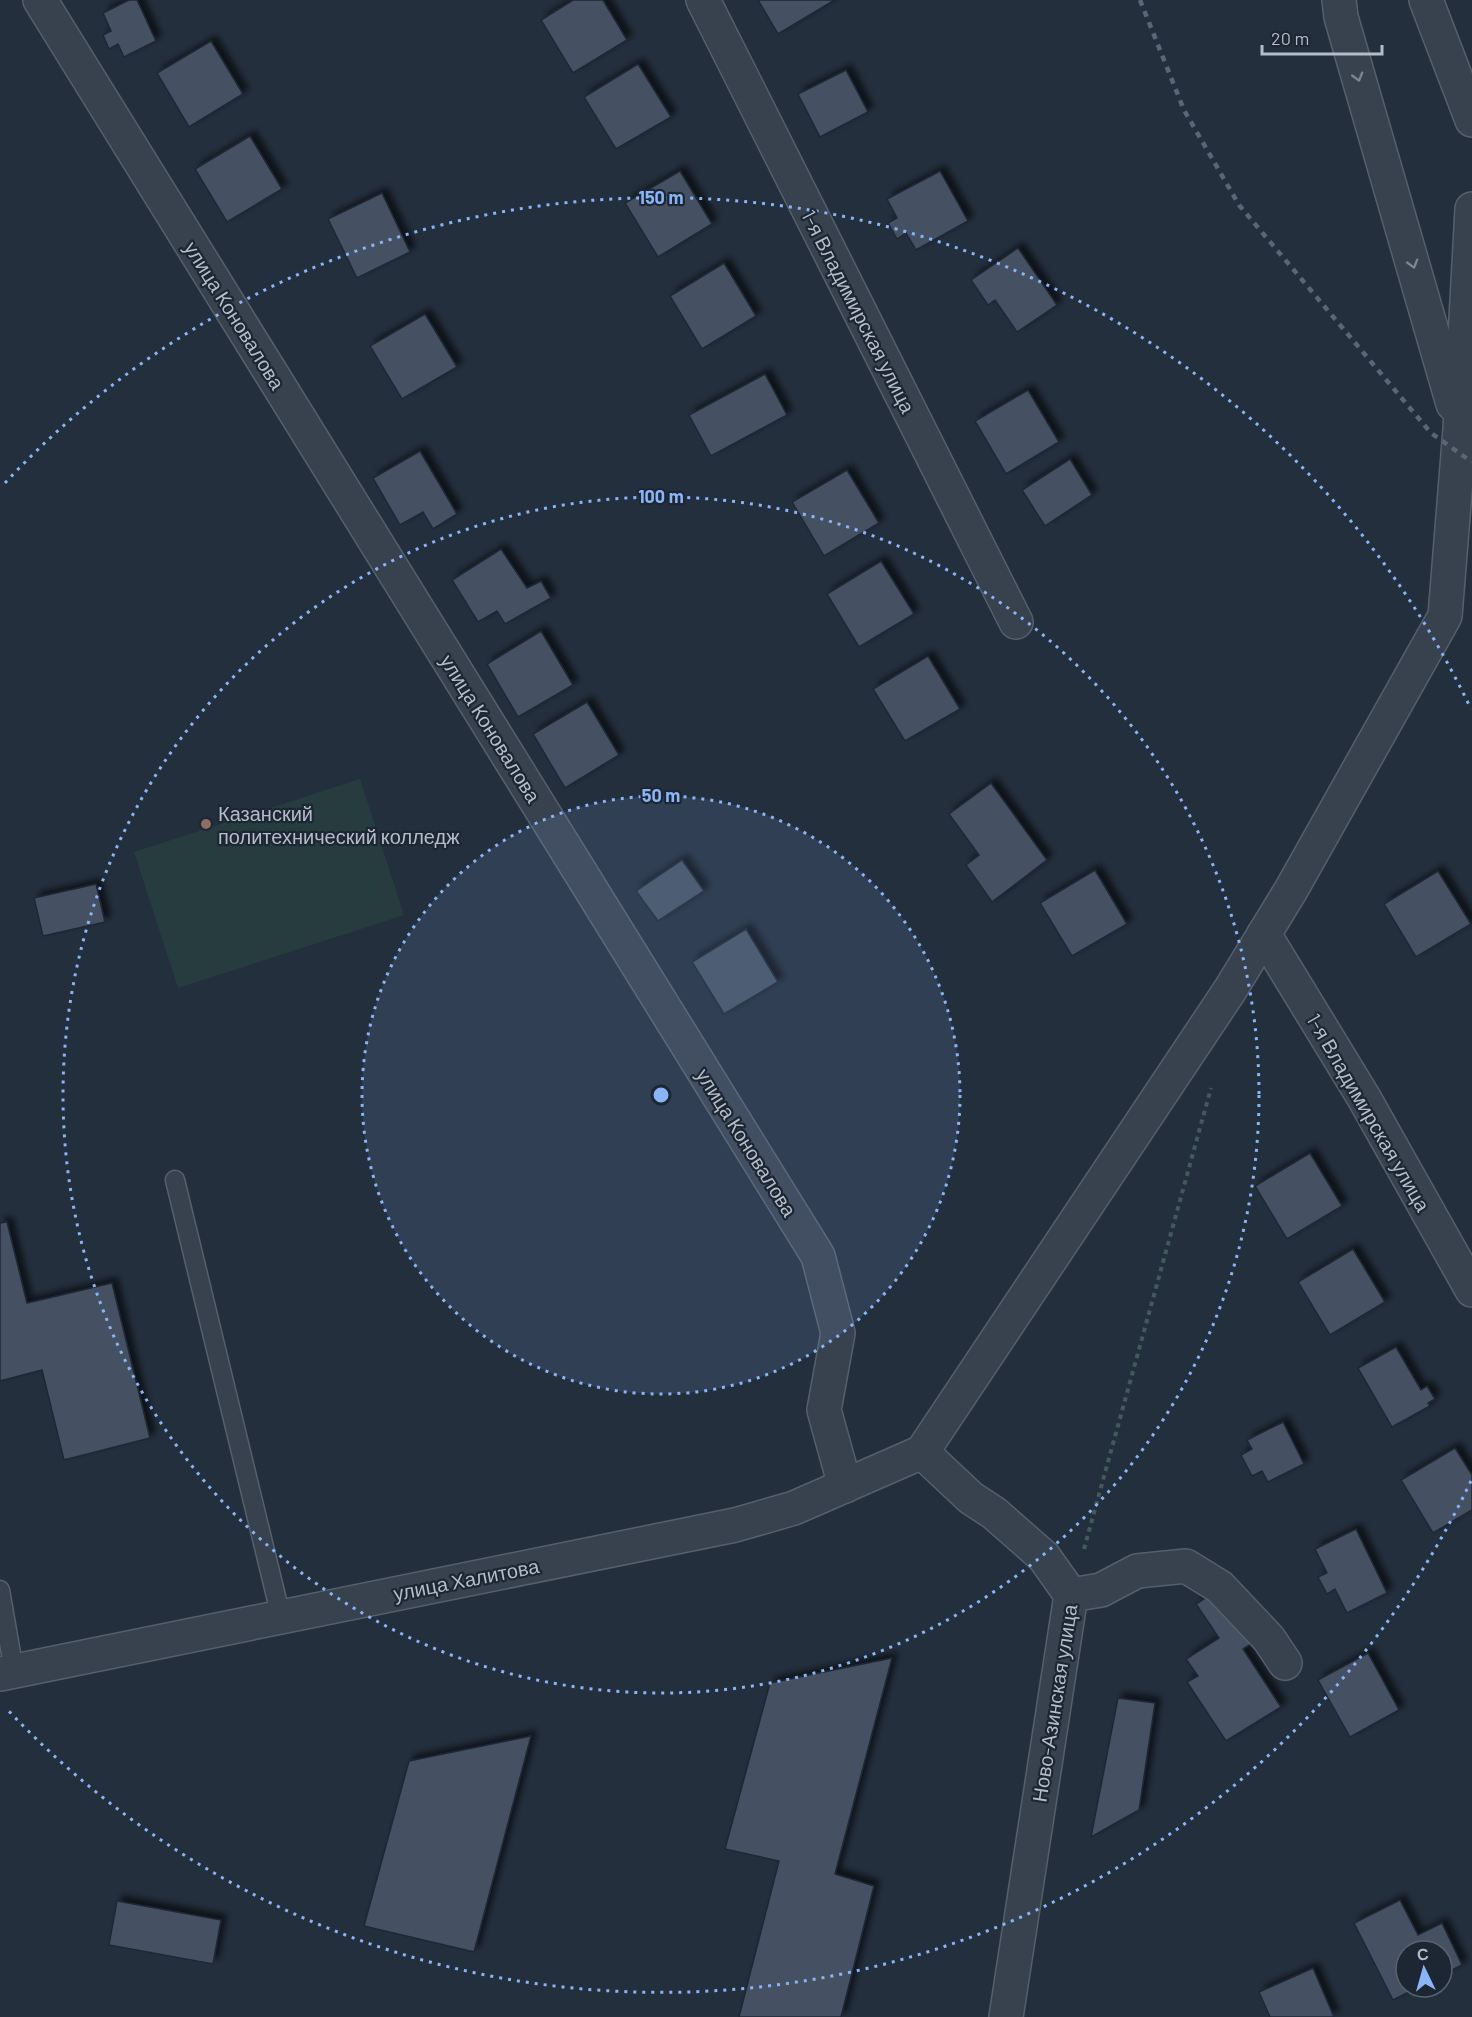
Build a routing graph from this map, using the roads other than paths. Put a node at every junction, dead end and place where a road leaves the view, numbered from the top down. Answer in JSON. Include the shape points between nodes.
{"nodes":[{"id":1,"x":40,"y":0,"type":"edge"},
{"id":2,"x":703,"y":0,"type":"edge"},
{"id":3,"x":1339,"y":0,"type":"edge"},
{"id":4,"x":1426,"y":0,"type":"edge"},
{"id":5,"x":1472,"y":120,"type":"edge"},
{"id":6,"x":1472,"y":209,"type":"edge"},
{"id":7,"x":1466,"y":425,"type":"edge"},
{"id":8,"x":1016,"y":622,"type":"dead end"},
{"id":9,"x":1264,"y":934,"type":"junction"},
{"id":10,"x":175,"y":1180,"type":"dead end"},
{"id":11,"x":1472,"y":1290,"type":"edge"},
{"id":12,"x":922,"y":1452,"type":"junction"},
{"id":13,"x":845,"y":1486,"type":"junction"},
{"id":14,"x":0,"y":1590,"type":"edge"},
{"id":15,"x":1071,"y":1595,"type":"junction"},
{"id":16,"x":281,"y":1617,"type":"junction"},
{"id":17,"x":1285,"y":1663,"type":"dead end"},
{"id":18,"x":7,"y":1672,"type":"edge"},
{"id":19,"x":1006,"y":2017,"type":"edge"}],
"edges":[{"from":1,"to":13,"type":"street","name":"улица Коновалова","via":[[818,1256],[838,1333],[824,1410]]},
{"from":2,"to":8,"type":"street","name":"1-я Владимирская улица"},
{"from":3,"to":7,"type":"street","one_way":true},
{"from":4,"to":5,"type":"street"},
{"from":6,"to":7,"type":"street"},
{"from":7,"to":9,"type":"street","via":[[1445,616]]},
{"from":9,"to":11,"type":"street","name":"1-я Владимирская улица","via":[[1364,1098]]},
{"from":9,"to":12,"type":"street"},
{"from":10,"to":16,"type":"lane"},
{"from":12,"to":13,"type":"street","name":"улица Халитова"},
{"from":12,"to":15,"type":"street","name":"Ново-Азинская улица","via":[[1044,1557]]},
{"from":13,"to":16,"type":"street","name":"улица Халитова","via":[[794,1508],[735,1525]]},
{"from":14,"to":18,"type":"lane"},
{"from":15,"to":17,"type":"street","via":[[1101,1590],[1137,1571],[1186,1566],[1220,1587],[1269,1639]]},
{"from":15,"to":19,"type":"street","name":"Ново-Азинская улица"},
{"from":16,"to":18,"type":"street","name":"улица Халитова"}]}
